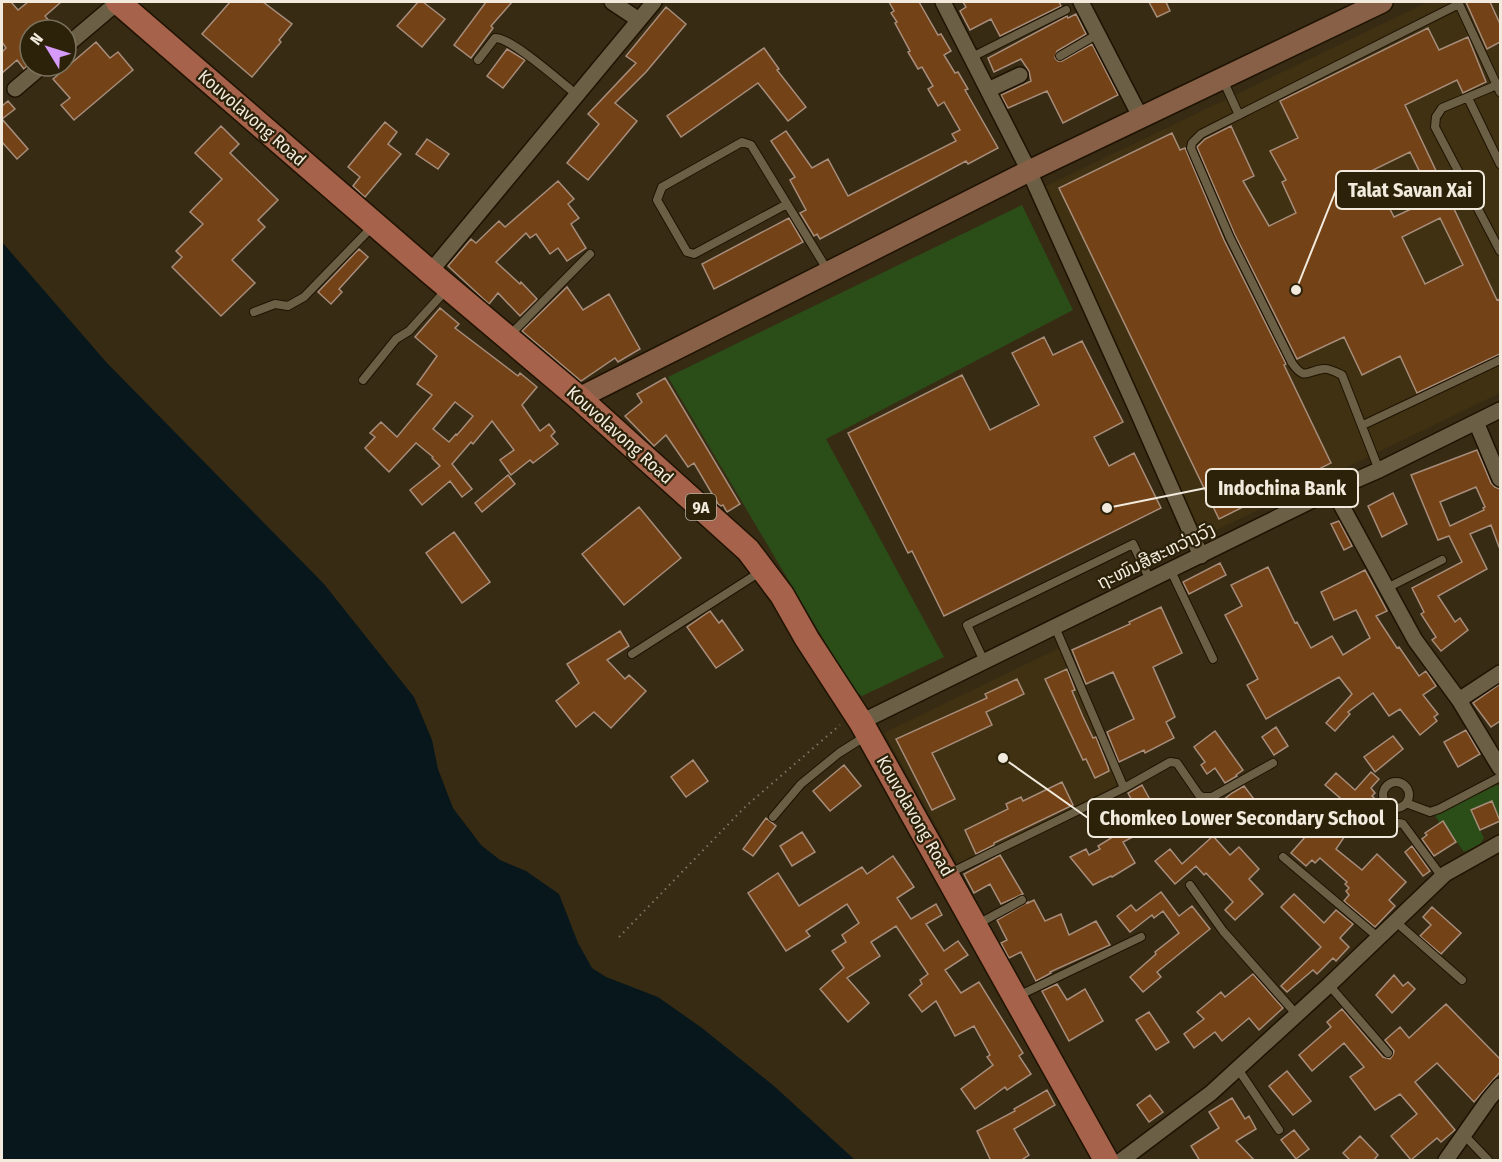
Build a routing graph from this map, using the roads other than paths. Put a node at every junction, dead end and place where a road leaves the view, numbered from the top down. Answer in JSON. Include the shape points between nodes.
{"nodes":[{"id":1,"x":612,"y":2,"type":"edge"},
{"id":2,"x":654,"y":2,"type":"edge"},
{"id":3,"x":943,"y":2,"type":"edge"},
{"id":4,"x":1081,"y":2,"type":"edge"},
{"id":5,"x":1382,"y":2,"type":"edge"},
{"id":6,"x":123,"y":3,"type":"edge"},
{"id":7,"x":1458,"y":3,"type":"edge"},
{"id":8,"x":1066,"y":10,"type":"dead end"},
{"id":9,"x":639,"y":20,"type":"junction"},
{"id":10,"x":1098,"y":34,"type":"junction"},
{"id":11,"x":78,"y":37,"type":"edge"},
{"id":12,"x":1060,"y":56,"type":"dead end"},
{"id":13,"x":972,"y":57,"type":"junction"},
{"id":14,"x":478,"y":60,"type":"dead end"},
{"id":15,"x":1020,"y":75,"type":"dead end"},
{"id":16,"x":28,"y":78,"type":"edge"},
{"id":17,"x":1222,"y":78,"type":"junction"},
{"id":18,"x":1499,"y":88,"type":"edge"},
{"id":19,"x":15,"y":89,"type":"dead end"},
{"id":20,"x":988,"y":90,"type":"junction"},
{"id":21,"x":577,"y":95,"type":"junction"},
{"id":22,"x":1468,"y":98,"type":"junction"},
{"id":23,"x":1239,"y":116,"type":"junction"},
{"id":24,"x":1141,"y":118,"type":"junction"},
{"id":25,"x":1500,"y":164,"type":"edge"},
{"id":26,"x":1029,"y":171,"type":"junction"},
{"id":27,"x":787,"y":204,"type":"junction"},
{"id":28,"x":375,"y":224,"type":"junction"},
{"id":29,"x":1500,"y":251,"type":"edge"},
{"id":30,"x":590,"y":254,"type":"dead end"},
{"id":31,"x":430,"y":272,"type":"junction"},
{"id":32,"x":828,"y":272,"type":"junction"},
{"id":33,"x":449,"y":288,"type":"junction"},
{"id":34,"x":254,"y":312,"type":"dead end"},
{"id":35,"x":508,"y":337,"type":"junction"},
{"id":36,"x":1500,"y":360,"type":"edge"},
{"id":37,"x":363,"y":380,"type":"dead end"},
{"id":38,"x":579,"y":398,"type":"junction"},
{"id":39,"x":1500,"y":410,"type":"edge"},
{"id":40,"x":1476,"y":422,"type":"junction"},
{"id":41,"x":1363,"y":425,"type":"junction"},
{"id":42,"x":1379,"y":470,"type":"junction"},
{"id":43,"x":1500,"y":479,"type":"edge"},
{"id":44,"x":1333,"y":490,"type":"junction"},
{"id":45,"x":1201,"y":556,"type":"junction"},
{"id":46,"x":1442,"y":560,"type":"dead end"},
{"id":47,"x":763,"y":570,"type":"junction"},
{"id":48,"x":1171,"y":571,"type":"junction"},
{"id":49,"x":1151,"y":581,"type":"junction"},
{"id":50,"x":1387,"y":588,"type":"junction"},
{"id":51,"x":1055,"y":627,"type":"junction"},
{"id":52,"x":632,"y":654,"type":"dead end"},
{"id":53,"x":1213,"y":659,"type":"dead end"},
{"id":54,"x":984,"y":662,"type":"junction"},
{"id":55,"x":1500,"y":673,"type":"edge"},
{"id":56,"x":1459,"y":700,"type":"junction"},
{"id":57,"x":862,"y":723,"type":"junction"},
{"id":58,"x":1273,"y":763,"type":"dead end"},
{"id":59,"x":1500,"y":768,"type":"edge"},
{"id":60,"x":1500,"y":777,"type":"edge"},
{"id":61,"x":1125,"y":788,"type":"junction"},
{"id":62,"x":1406,"y":803,"type":"dead end"},
{"id":63,"x":773,"y":817,"type":"dead end"},
{"id":64,"x":1317,"y":821,"type":"dead end"},
{"id":65,"x":1500,"y":843,"type":"edge"},
{"id":66,"x":1283,"y":857,"type":"dead end"},
{"id":67,"x":948,"y":874,"type":"junction"},
{"id":68,"x":1442,"y":877,"type":"junction"},
{"id":69,"x":1190,"y":885,"type":"dead end"},
{"id":70,"x":1022,"y":900,"type":"dead end"},
{"id":71,"x":1396,"y":922,"type":"junction"},
{"id":72,"x":976,"y":925,"type":"junction"},
{"id":73,"x":1141,"y":937,"type":"dead end"},
{"id":74,"x":1379,"y":938,"type":"junction"},
{"id":75,"x":1462,"y":980,"type":"dead end"},
{"id":76,"x":1329,"y":986,"type":"junction"},
{"id":77,"x":1016,"y":996,"type":"junction"},
{"id":78,"x":1297,"y":1015,"type":"junction"},
{"id":79,"x":1388,"y":1053,"type":"dead end"},
{"id":80,"x":1238,"y":1069,"type":"junction"},
{"id":81,"x":1500,"y":1086,"type":"edge"},
{"id":82,"x":1279,"y":1130,"type":"dead end"},
{"id":83,"x":1464,"y":1135,"type":"junction"},
{"id":84,"x":1106,"y":1161,"type":"edge"},
{"id":85,"x":1122,"y":1161,"type":"edge"},
{"id":86,"x":1446,"y":1161,"type":"edge"},
{"id":87,"x":1488,"y":1161,"type":"edge"}],
"edges":[{"from":1,"to":9,"type":"street"},
{"from":2,"to":9,"type":"street"},
{"from":3,"to":13,"type":"street"},
{"from":4,"to":10,"type":"street"},
{"from":5,"to":17,"type":"street"},
{"from":6,"to":11,"type":"street"},
{"from":6,"to":28,"type":"main road","name":"Kouvolavong Road","number":"9A"},
{"from":7,"to":18,"type":"lane"},
{"from":7,"to":23,"type":"lane"},
{"from":8,"to":13,"type":"lane"},
{"from":9,"to":21,"type":"street"},
{"from":10,"to":12,"type":"lane"},
{"from":10,"to":24,"type":"street"},
{"from":13,"to":20,"type":"street"},
{"from":14,"to":21,"type":"lane","via":[[495,38],[502,39]]},
{"from":15,"to":20,"type":"street"},
{"from":16,"to":19,"type":"street"},
{"from":17,"to":23,"type":"lane"},
{"from":17,"to":24,"type":"street"},
{"from":18,"to":22,"type":"lane"},
{"from":20,"to":26,"type":"street"},
{"from":21,"to":31,"type":"street"},
{"from":22,"to":25,"type":"lane"},
{"from":22,"to":29,"type":"lane","via":[[1442,108],[1435,127]]},
{"from":23,"to":41,"type":"lane","via":[[1200,134],[1191,148],[1292,363],[1306,374],[1324,368],[1342,375]]},
{"from":24,"to":26,"type":"street"},
{"from":26,"to":32,"type":"street"},
{"from":26,"to":45,"type":"street"},
{"from":27,"to":27,"type":"lane","via":[[751,145],[742,142],[662,187],[657,200],[687,252],[694,254]]},
{"from":27,"to":32,"type":"lane"},
{"from":28,"to":31,"type":"main road","name":"Kouvolavong Road","number":"9A"},
{"from":28,"to":34,"type":"lane","via":[[304,297],[288,306],[275,304]]},
{"from":30,"to":35,"type":"lane"},
{"from":31,"to":33,"type":"main road","name":"Kouvolavong Road","number":"9A"},
{"from":32,"to":38,"type":"street"},
{"from":33,"to":35,"type":"main road","name":"Kouvolavong Road","number":"9A"},
{"from":33,"to":37,"type":"lane","via":[[409,331],[396,339]]},
{"from":35,"to":38,"type":"main road","name":"Kouvolavong Road","number":"9A"},
{"from":36,"to":41,"type":"lane"},
{"from":38,"to":47,"type":"main road","name":"Kouvolavong Road","number":"9A","via":[[741,543]]},
{"from":39,"to":40,"type":"street","name":"ຖະໜົນສີສະຫວ່າງວົງ"},
{"from":40,"to":42,"type":"street","name":"ຖະໜົນສີສະຫວ່າງວົງ"},
{"from":40,"to":43,"type":"street"},
{"from":41,"to":42,"type":"lane"},
{"from":42,"to":44,"type":"street","name":"ຖະໜົນສີສະຫວ່າງວົງ"},
{"from":44,"to":45,"type":"street","name":"ຖະໜົນສີສະຫວ່າງວົງ"},
{"from":44,"to":50,"type":"street"},
{"from":45,"to":48,"type":"street","name":"ຖະໜົນສີສະຫວ່າງວົງ"},
{"from":46,"to":50,"type":"lane"},
{"from":47,"to":52,"type":"lane"},
{"from":47,"to":57,"type":"main road","name":"Kouvolavong Road","number":"9A"},
{"from":48,"to":49,"type":"street","name":"ຖະໜົນສີສະຫວ່າງວົງ"},
{"from":48,"to":53,"type":"lane"},
{"from":49,"to":51,"type":"street","name":"ຖະໜົນສີສະຫວ່າງວົງ"},
{"from":49,"to":54,"type":"lane","via":[[1133,544],[1112,554],[967,625]]},
{"from":50,"to":56,"type":"street","via":[[1415,640]]},
{"from":51,"to":54,"type":"street","name":"ຖະໜົນສີສະຫວ່າງວົງ"},
{"from":51,"to":61,"type":"lane"},
{"from":54,"to":57,"type":"street","name":"ຖະໜົນສີສະຫວ່າງວົງ"},
{"from":55,"to":56,"type":"street"},
{"from":56,"to":59,"type":"street"},
{"from":57,"to":63,"type":"lane","via":[[838,753],[801,784]]},
{"from":57,"to":67,"type":"main road","name":"Kouvolavong Road","number":"9A"},
{"from":58,"to":61,"type":"lane","via":[[1212,797],[1198,795],[1177,763],[1170,762]]},
{"from":60,"to":62,"type":"lane","via":[[1430,812]]},
{"from":61,"to":67,"type":"lane"},
{"from":64,"to":68,"type":"lane","via":[[1335,806],[1380,833],[1399,823]]},
{"from":65,"to":68,"type":"street"},
{"from":66,"to":74,"type":"lane"},
{"from":67,"to":72,"type":"main road","name":"Kouvolavong Road","number":"9A"},
{"from":68,"to":71,"type":"street"},
{"from":69,"to":78,"type":"lane","via":[[1222,931]]},
{"from":70,"to":72,"type":"lane"},
{"from":71,"to":74,"type":"street"},
{"from":71,"to":75,"type":"lane"},
{"from":72,"to":77,"type":"main road","name":"Kouvolavong Road","number":"9A"},
{"from":73,"to":77,"type":"lane"},
{"from":74,"to":76,"type":"street"},
{"from":76,"to":78,"type":"street"},
{"from":76,"to":79,"type":"lane"},
{"from":77,"to":84,"type":"main road","name":"Kouvolavong Road","number":"9A"},
{"from":78,"to":80,"type":"street"},
{"from":80,"to":82,"type":"lane"},
{"from":80,"to":85,"type":"street"},
{"from":81,"to":83,"type":"street"},
{"from":83,"to":86,"type":"street"},
{"from":83,"to":87,"type":"lane"}]}
